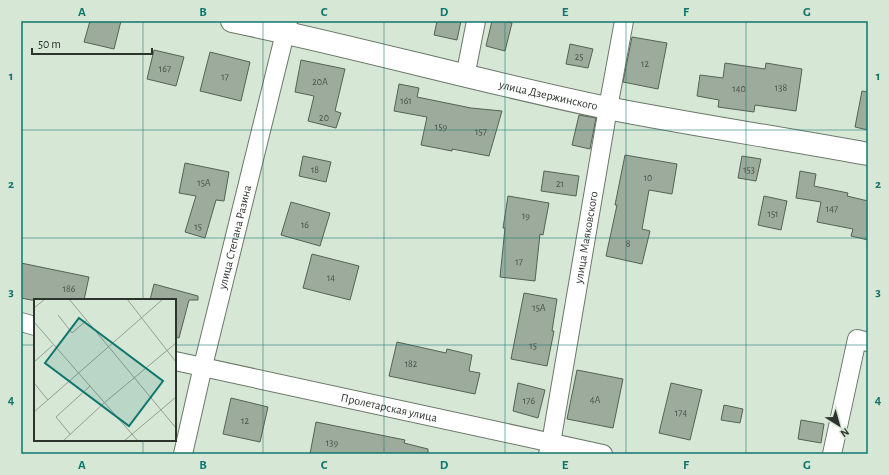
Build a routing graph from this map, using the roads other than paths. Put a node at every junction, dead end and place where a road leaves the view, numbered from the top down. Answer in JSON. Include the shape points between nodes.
{"nodes":[{"id":1,"x":232,"y":21,"type":"edge"},
{"id":2,"x":476,"y":21,"type":"edge"},
{"id":3,"x":624,"y":21,"type":"edge"},
{"id":4,"x":287,"y":27,"type":"edge"},
{"id":5,"x":465,"y":77,"type":"junction"},
{"id":6,"x":608,"y":108,"type":"junction"},
{"id":7,"x":868,"y":154,"type":"edge"},
{"id":8,"x":21,"y":322,"type":"edge"},
{"id":9,"x":34,"y":326,"type":"edge"},
{"id":10,"x":868,"y":342,"type":"edge"},
{"id":11,"x":176,"y":361,"type":"edge"},
{"id":12,"x":203,"y":366,"type":"junction"},
{"id":13,"x":550,"y":448,"type":"edge"},
{"id":14,"x":183,"y":454,"type":"edge"},
{"id":15,"x":604,"y":454,"type":"edge"},
{"id":16,"x":832,"y":454,"type":"edge"}],
"edges":[{"from":1,"to":4,"type":"street","name":"улица Дзержинского"},
{"from":2,"to":5,"type":"street"},
{"from":3,"to":6,"type":"street","name":"улица Маяковского"},
{"from":4,"to":5,"type":"street","name":"улица Дзержинского"},
{"from":4,"to":12,"type":"street","name":"улица Степана Разина"},
{"from":5,"to":6,"type":"street","name":"улица Дзержинского"},
{"from":6,"to":7,"type":"street","name":"улица Дзержинского"},
{"from":6,"to":13,"type":"street","name":"улица Маяковского"},
{"from":8,"to":9,"type":"street"},
{"from":10,"to":16,"type":"street","via":[[857,339]]},
{"from":11,"to":12,"type":"street","name":"Пролетарская улица"},
{"from":12,"to":13,"type":"street","name":"Пролетарская улица"},
{"from":12,"to":14,"type":"street","name":"улица Степана Разина"},
{"from":13,"to":15,"type":"street","name":"Пролетарская улица"}]}
